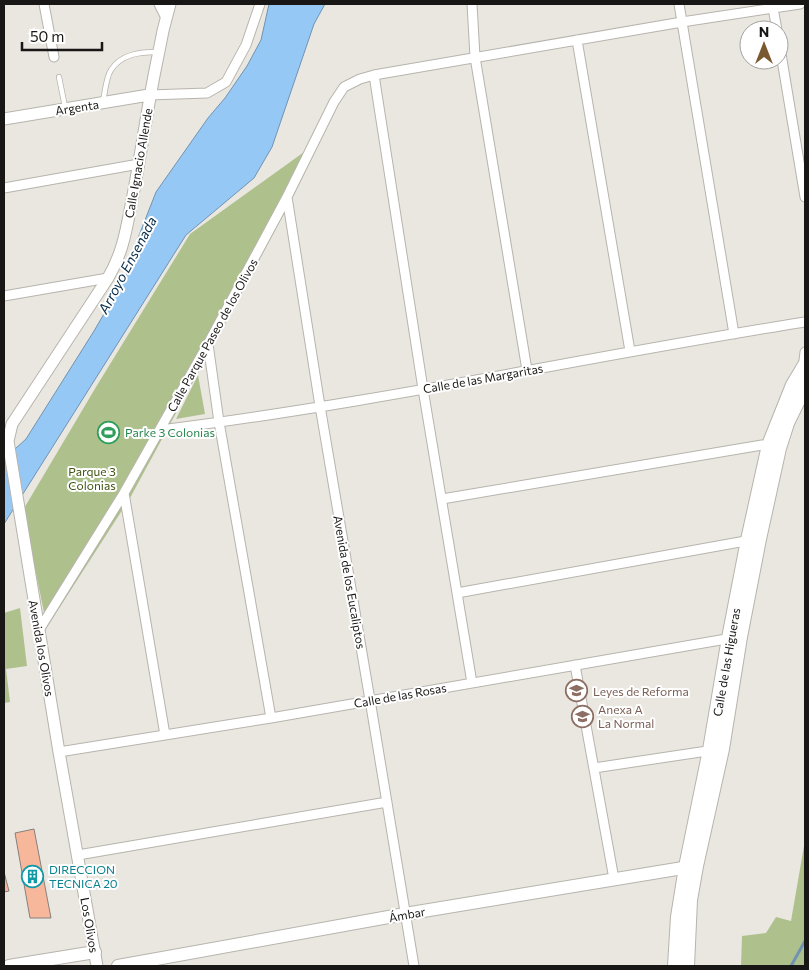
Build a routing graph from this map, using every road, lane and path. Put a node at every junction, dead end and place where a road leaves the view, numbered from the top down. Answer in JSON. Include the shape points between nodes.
{"nodes":[{"id":1,"x":44,"y":4,"type":"edge"},
{"id":2,"x":159,"y":4,"type":"edge"},
{"id":3,"x":170,"y":4,"type":"edge"},
{"id":4,"x":260,"y":4,"type":"edge"},
{"id":5,"x":472,"y":4,"type":"edge"},
{"id":6,"x":680,"y":4,"type":"edge"},
{"id":7,"x":800,"y":4,"type":"edge"},
{"id":8,"x":773,"y":8,"type":"junction"},
{"id":9,"x":166,"y":18,"type":"junction"},
{"id":10,"x":775,"y":20,"type":"edge"},
{"id":11,"x":682,"y":22,"type":"junction"},
{"id":12,"x":577,"y":40,"type":"junction"},
{"id":13,"x":158,"y":52,"type":"junction"},
{"id":14,"x":54,"y":57,"type":"dead end"},
{"id":15,"x":475,"y":57,"type":"junction"},
{"id":16,"x":784,"y":70,"type":"edge"},
{"id":17,"x":374,"y":75,"type":"junction"},
{"id":18,"x":58,"y":77,"type":"dead end"},
{"id":19,"x":149,"y":95,"type":"junction"},
{"id":20,"x":103,"y":103,"type":"junction"},
{"id":21,"x":65,"y":109,"type":"junction"},
{"id":22,"x":4,"y":118,"type":"edge"},
{"id":23,"x":139,"y":164,"type":"junction"},
{"id":24,"x":4,"y":188,"type":"edge"},
{"id":25,"x":287,"y":197,"type":"junction"},
{"id":26,"x":805,"y":198,"type":"edge"},
{"id":27,"x":108,"y":278,"type":"junction"},
{"id":28,"x":4,"y":296,"type":"edge"},
{"id":29,"x":805,"y":322,"type":"edge"},
{"id":30,"x":734,"y":334,"type":"junction"},
{"id":31,"x":208,"y":344,"type":"junction"},
{"id":32,"x":630,"y":352,"type":"junction"},
{"id":33,"x":805,"y":352,"type":"edge"},
{"id":34,"x":804,"y":368,"type":"edge"},
{"id":35,"x":527,"y":370,"type":"junction"},
{"id":36,"x":805,"y":386,"type":"edge"},
{"id":37,"x":423,"y":389,"type":"junction"},
{"id":38,"x":320,"y":406,"type":"junction"},
{"id":39,"x":218,"y":422,"type":"junction"},
{"id":40,"x":160,"y":430,"type":"junction"},
{"id":41,"x":6,"y":443,"type":"edge"},
{"id":42,"x":774,"y":447,"type":"junction"},
{"id":43,"x":124,"y":493,"type":"junction"},
{"id":44,"x":442,"y":499,"type":"junction"},
{"id":45,"x":754,"y":539,"type":"junction"},
{"id":46,"x":457,"y":593,"type":"junction"},
{"id":47,"x":39,"y":630,"type":"junction"},
{"id":48,"x":735,"y":638,"type":"junction"},
{"id":49,"x":575,"y":665,"type":"junction"},
{"id":50,"x":472,"y":683,"type":"junction"},
{"id":51,"x":370,"y":700,"type":"junction"},
{"id":52,"x":271,"y":718,"type":"junction"},
{"id":53,"x":165,"y":735,"type":"junction"},
{"id":54,"x":716,"y":749,"type":"junction"},
{"id":55,"x":59,"y":752,"type":"junction"},
{"id":56,"x":594,"y":768,"type":"junction"},
{"id":57,"x":387,"y":802,"type":"junction"},
{"id":58,"x":78,"y":855,"type":"junction"},
{"id":59,"x":691,"y":866,"type":"junction"},
{"id":60,"x":614,"y":879,"type":"junction"},
{"id":61,"x":405,"y":914,"type":"junction"},
{"id":62,"x":95,"y":952,"type":"junction"},
{"id":63,"x":9,"y":966,"type":"edge"},
{"id":64,"x":97,"y":966,"type":"edge"},
{"id":65,"x":118,"y":966,"type":"edge"},
{"id":66,"x":414,"y":966,"type":"edge"},
{"id":67,"x":675,"y":966,"type":"edge"},
{"id":68,"x":687,"y":966,"type":"edge"}],
"edges":[{"from":1,"to":14,"type":"street"},
{"from":2,"to":9,"type":"street"},
{"from":3,"to":9,"type":"street","name":"Calle Ignacio Allende"},
{"from":4,"to":19,"type":"street","via":[[246,45],[226,82],[207,92]]},
{"from":5,"to":15,"type":"street"},
{"from":6,"to":11,"type":"street"},
{"from":7,"to":8,"type":"street"},
{"from":8,"to":10,"type":"street"},
{"from":8,"to":11,"type":"street"},
{"from":9,"to":13,"type":"street","name":"Calle Ignacio Allende"},
{"from":11,"to":12,"type":"street"},
{"from":11,"to":30,"type":"street"},
{"from":12,"to":15,"type":"street"},
{"from":12,"to":32,"type":"street"},
{"from":13,"to":19,"type":"street","name":"Calle Ignacio Allende"},
{"from":13,"to":20,"type":"lane","via":[[133,54],[119,61],[110,71]]},
{"from":15,"to":17,"type":"street"},
{"from":15,"to":35,"type":"street"},
{"from":16,"to":26,"type":"street"},
{"from":17,"to":25,"type":"street","name":"Calle Parque Paseo de los Olivos","via":[[344,87]]},
{"from":17,"to":37,"type":"street"},
{"from":18,"to":21,"type":"lane"},
{"from":19,"to":20,"type":"street","name":"Argenta"},
{"from":19,"to":23,"type":"street","name":"Calle Ignacio Allende"},
{"from":20,"to":21,"type":"street","name":"Argenta"},
{"from":21,"to":22,"type":"street","name":"Argenta"},
{"from":23,"to":24,"type":"street"},
{"from":23,"to":27,"type":"street","name":"Calle Ignacio Allende","via":[[124,243]]},
{"from":25,"to":31,"type":"street","name":"Calle Parque Paseo de los Olivos"},
{"from":25,"to":38,"type":"street","name":"Avenida de los Eucaliptos"},
{"from":27,"to":28,"type":"street"},
{"from":27,"to":41,"type":"street","name":"Calle Ignacio Allende","via":[[12,424]]},
{"from":29,"to":30,"type":"street","name":"Calle de las Margaritas"},
{"from":30,"to":32,"type":"street","name":"Calle de las Margaritas"},
{"from":31,"to":39,"type":"street"},
{"from":31,"to":40,"type":"street","name":"Calle Parque Paseo de los Olivos"},
{"from":32,"to":35,"type":"street","name":"Calle de las Margaritas"},
{"from":33,"to":34,"type":"street"},
{"from":34,"to":42,"type":"main road","name":"Calle de las Higueras","via":[[793,385]]},
{"from":35,"to":37,"type":"street","name":"Calle de las Margaritas"},
{"from":36,"to":42,"type":"main road","name":"Calle de las Higueras"},
{"from":37,"to":38,"type":"street","name":"Calle de las Margaritas"},
{"from":37,"to":44,"type":"street"},
{"from":38,"to":39,"type":"street","name":"Calle de las Margaritas"},
{"from":38,"to":51,"type":"street","name":"Avenida de los Eucaliptos"},
{"from":39,"to":40,"type":"street","name":"Calle de las Margaritas"},
{"from":39,"to":52,"type":"street"},
{"from":40,"to":43,"type":"street","name":"Calle Parque Paseo de los Olivos"},
{"from":41,"to":47,"type":"street","name":"Avenida los Olivos"},
{"from":42,"to":44,"type":"street","via":[[762,445]]},
{"from":42,"to":45,"type":"main road","name":"Calle de las Higueras"},
{"from":43,"to":47,"type":"street","name":"Calle Parque Paseo de los Olivos"},
{"from":43,"to":53,"type":"street"},
{"from":44,"to":46,"type":"street"},
{"from":45,"to":46,"type":"street"},
{"from":45,"to":48,"type":"main road","name":"Calle de las Higueras"},
{"from":46,"to":50,"type":"street"},
{"from":47,"to":55,"type":"street","name":"Avenida los Olivos"},
{"from":48,"to":49,"type":"street","name":"Calle de las Rosas"},
{"from":48,"to":54,"type":"main road","name":"Calle de las Higueras"},
{"from":49,"to":50,"type":"street","name":"Calle de las Rosas"},
{"from":49,"to":56,"type":"street"},
{"from":50,"to":51,"type":"street","name":"Calle de las Rosas"},
{"from":51,"to":52,"type":"street","name":"Calle de las Rosas"},
{"from":51,"to":57,"type":"street","name":"Avenida de los Eucaliptos"},
{"from":52,"to":53,"type":"street","name":"Calle de las Rosas"},
{"from":53,"to":55,"type":"street","name":"Calle de las Rosas"},
{"from":54,"to":56,"type":"street"},
{"from":54,"to":59,"type":"main road","name":"Calle de las Higueras"},
{"from":55,"to":58,"type":"street","name":"Avenida los Olivos"},
{"from":56,"to":60,"type":"street"},
{"from":57,"to":58,"type":"street"},
{"from":57,"to":61,"type":"street","name":"Avenida de los Eucaliptos"},
{"from":58,"to":62,"type":"street","name":"Los Olivos"},
{"from":59,"to":60,"type":"main road","name":"Ámbar"},
{"from":59,"to":67,"type":"main road","name":"Calle de las Higueras","via":[[678,917]]},
{"from":59,"to":68,"type":"main road","name":"Calle de las Higueras"},
{"from":60,"to":61,"type":"main road","name":"Ámbar"},
{"from":61,"to":65,"type":"main road","name":"Ámbar"},
{"from":61,"to":66,"type":"street","name":"Avenida de los Eucaliptos"},
{"from":62,"to":63,"type":"main road"},
{"from":62,"to":64,"type":"street","name":"Los Olivos"}]}
